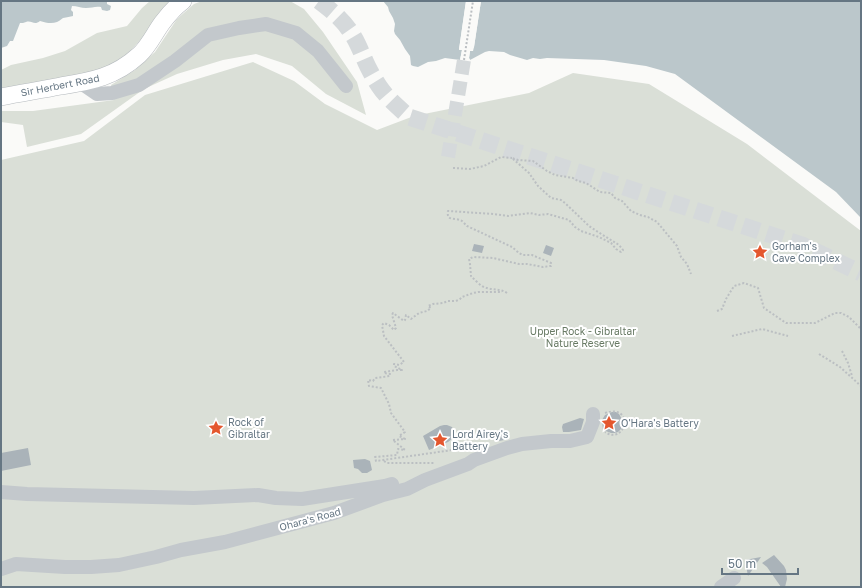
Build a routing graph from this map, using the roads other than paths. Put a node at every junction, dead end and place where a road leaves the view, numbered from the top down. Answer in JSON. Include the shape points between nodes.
{"nodes":[{"id":1,"x":183,"y":1,"type":"edge"},
{"id":2,"x":81,"y":83,"type":"junction"},
{"id":3,"x":346,"y":86,"type":"dead end"},
{"id":4,"x":1,"y":97,"type":"edge"},
{"id":5,"x":593,"y":414,"type":"road end"},
{"id":6,"x":425,"y":480,"type":"junction"},
{"id":7,"x":1,"y":492,"type":"edge"},
{"id":8,"x":1,"y":569,"type":"edge"},
{"id":9,"x":734,"y":578,"type":"dead end"},
{"id":10,"x":721,"y":587,"type":"edge"}],
"edges":[{"from":1,"to":2,"type":"main road","name":"Sir Herbert Road","via":[[169,15],[148,46],[134,59],[107,76]]},
{"from":2,"to":3,"type":"street","via":[[97,94],[112,93],[139,85],[176,61],[208,35],[266,24],[296,33],[318,51]]},
{"from":2,"to":4,"type":"main road","name":"Sir Herbert Road"},
{"from":5,"to":6,"type":"street","name":"Ohara's Road","via":[[593,422],[587,437],[570,441],[522,444]]},
{"from":6,"to":7,"type":"street","via":[[408,479],[385,486],[302,499],[258,495],[194,498]]},
{"from":6,"to":8,"type":"street","name":"Ohara's Road","via":[[407,489],[334,513],[225,542],[119,565],[65,567],[16,564]]},
{"from":9,"to":10,"type":"street"}]}
